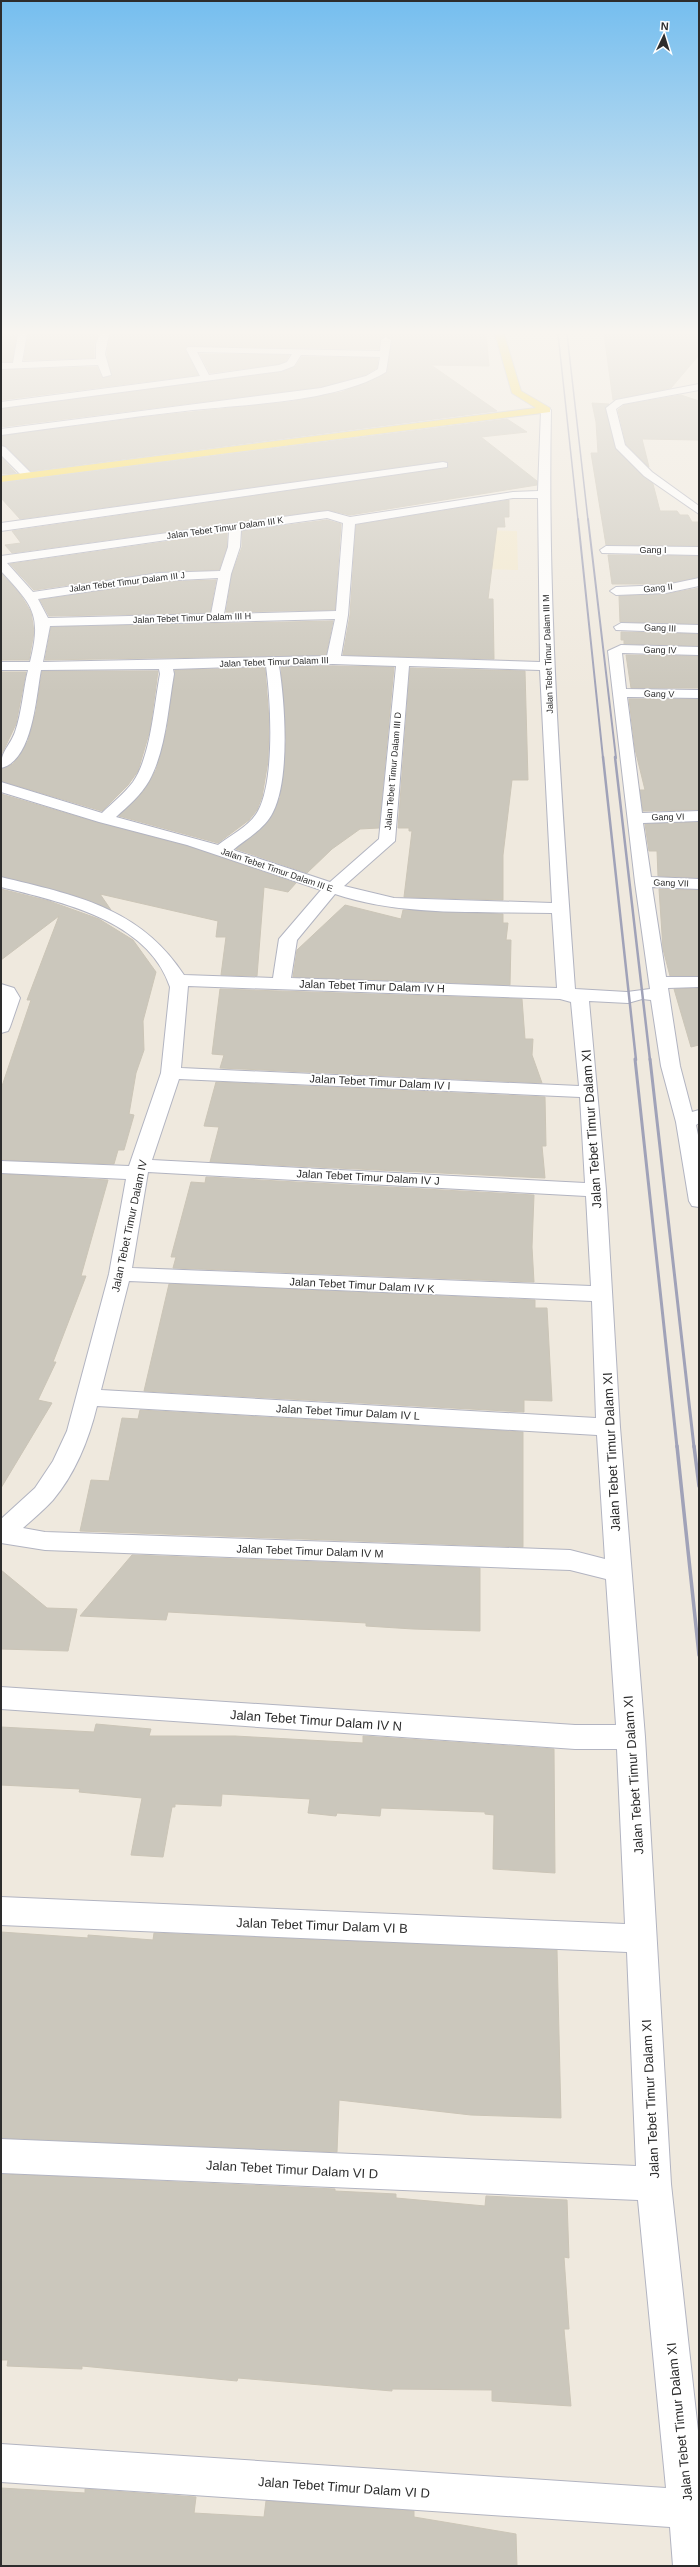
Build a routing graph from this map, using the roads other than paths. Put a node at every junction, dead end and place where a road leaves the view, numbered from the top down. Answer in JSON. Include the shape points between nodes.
{"nodes":[{"id":1,"x":6,"y":454,"type":"edge"},
{"id":2,"x":196,"y":454,"type":"edge"},
{"id":3,"x":544,"y":454,"type":"edge"},
{"id":4,"x":628,"y":454,"type":"edge"},
{"id":5,"x":443,"y":466,"type":"dead end"},
{"id":6,"x":27,"y":475,"type":"junction"},
{"id":7,"x":1,"y":479,"type":"edge"},
{"id":8,"x":295,"y":485,"type":"junction"},
{"id":9,"x":543,"y":494,"type":"junction"},
{"id":10,"x":307,"y":495,"type":"dead end"},
{"id":11,"x":319,"y":505,"type":"dead end"},
{"id":12,"x":699,"y":511,"type":"edge"},
{"id":13,"x":328,"y":514,"type":"junction"},
{"id":14,"x":349,"y":521,"type":"junction"},
{"id":15,"x":235,"y":526,"type":"junction"},
{"id":16,"x":1,"y":527,"type":"edge"},
{"id":17,"x":606,"y":550,"type":"dead end"},
{"id":18,"x":699,"y":551,"type":"edge"},
{"id":19,"x":1,"y":560,"type":"edge"},
{"id":20,"x":1,"y":564,"type":"edge"},
{"id":21,"x":225,"y":574,"type":"junction"},
{"id":22,"x":699,"y":582,"type":"edge"},
{"id":23,"x":616,"y":591,"type":"dead end"},
{"id":24,"x":30,"y":596,"type":"junction"},
{"id":25,"x":342,"y":615,"type":"junction"},
{"id":26,"x":217,"y":617,"type":"junction"},
{"id":27,"x":43,"y":622,"type":"junction"},
{"id":28,"x":621,"y":627,"type":"dead end"},
{"id":29,"x":699,"y":629,"type":"edge"},
{"id":30,"x":699,"y":651,"type":"edge"},
{"id":31,"x":333,"y":660,"type":"junction"},
{"id":32,"x":404,"y":661,"type":"junction"},
{"id":33,"x":272,"y":662,"type":"junction"},
{"id":34,"x":35,"y":665,"type":"junction"},
{"id":35,"x":165,"y":665,"type":"junction"},
{"id":36,"x":1,"y":666,"type":"edge"},
{"id":37,"x":547,"y":666,"type":"junction"},
{"id":38,"x":620,"y":693,"type":"junction"},
{"id":39,"x":699,"y":694,"type":"edge"},
{"id":40,"x":1,"y":764,"type":"edge"},
{"id":41,"x":1,"y":788,"type":"edge"},
{"id":42,"x":699,"y":816,"type":"edge"},
{"id":43,"x":637,"y":818,"type":"junction"},
{"id":44,"x":105,"y":819,"type":"junction"},
{"id":45,"x":221,"y":851,"type":"junction"},
{"id":46,"x":1,"y":882,"type":"edge"},
{"id":47,"x":643,"y":882,"type":"junction"},
{"id":48,"x":699,"y":884,"type":"edge"},
{"id":49,"x":332,"y":888,"type":"junction"},
{"id":50,"x":561,"y":908,"type":"junction"},
{"id":51,"x":178,"y":980,"type":"junction"},
{"id":52,"x":281,"y":982,"type":"junction"},
{"id":53,"x":699,"y":982,"type":"edge"},
{"id":54,"x":1,"y":989,"type":"edge"},
{"id":55,"x":659,"y":989,"type":"junction"},
{"id":56,"x":566,"y":995,"type":"junction"},
{"id":57,"x":1,"y":1027,"type":"edge"},
{"id":58,"x":171,"y":1073,"type":"junction"},
{"id":59,"x":589,"y":1092,"type":"junction"},
{"id":60,"x":692,"y":1118,"type":"edge"},
{"id":61,"x":1,"y":1167,"type":"edge"},
{"id":62,"x":138,"y":1169,"type":"junction"},
{"id":63,"x":596,"y":1190,"type":"junction"},
{"id":64,"x":699,"y":1201,"type":"edge"},
{"id":65,"x":120,"y":1274,"type":"junction"},
{"id":66,"x":603,"y":1294,"type":"junction"},
{"id":67,"x":87,"y":1397,"type":"junction"},
{"id":68,"x":608,"y":1427,"type":"junction"},
{"id":69,"x":1,"y":1534,"type":"edge"},
{"id":70,"x":618,"y":1572,"type":"junction"},
{"id":71,"x":1,"y":1698,"type":"edge"},
{"id":72,"x":631,"y":1737,"type":"junction"},
{"id":73,"x":1,"y":1911,"type":"edge"},
{"id":74,"x":642,"y":1939,"type":"junction"},
{"id":75,"x":1,"y":2156,"type":"edge"},
{"id":76,"x":654,"y":2184,"type":"junction"},
{"id":77,"x":1,"y":2463,"type":"edge"},
{"id":78,"x":688,"y":2509,"type":"junction"},
{"id":79,"x":693,"y":2566,"type":"edge"}],
"edges":[{"from":1,"to":6,"type":"street"},
{"from":2,"to":6,"type":"main road"},
{"from":3,"to":9,"type":"street","name":"Jalan Tebet Timur Dalam III M"},
{"from":4,"to":12,"type":"street","via":[[648,474]]},
{"from":5,"to":8,"type":"street"},
{"from":6,"to":7,"type":"main road"},
{"from":8,"to":10,"type":"street"},
{"from":8,"to":16,"type":"street"},
{"from":9,"to":14,"type":"street","name":"Jalan Tebet Timur Dalam III K","via":[[513,495]]},
{"from":9,"to":37,"type":"street","name":"Jalan Tebet Timur Dalam III M"},
{"from":11,"to":13,"type":"street"},
{"from":13,"to":14,"type":"street","name":"Jalan Tebet Timur Dalam III K"},
{"from":13,"to":15,"type":"street","name":"Jalan Tebet Timur Dalam III K"},
{"from":14,"to":25,"type":"street"},
{"from":15,"to":19,"type":"street","name":"Jalan Tebet Timur Dalam III K"},
{"from":15,"to":21,"type":"street","via":[[234,547]]},
{"from":17,"to":18,"type":"street","name":"Gang I"},
{"from":20,"to":24,"type":"street"},
{"from":21,"to":24,"type":"street","name":"Jalan Tebet Timur Dalam III J","via":[[159,577]]},
{"from":21,"to":26,"type":"street"},
{"from":22,"to":23,"type":"street","name":"Gang II","via":[[666,589]]},
{"from":24,"to":27,"type":"street"},
{"from":25,"to":26,"type":"street","name":"Jalan Tebet Timur Dalam III H"},
{"from":25,"to":31,"type":"street"},
{"from":26,"to":27,"type":"street","name":"Jalan Tebet Timur Dalam III H"},
{"from":27,"to":34,"type":"street"},
{"from":28,"to":29,"type":"street","name":"Gang III"},
{"from":30,"to":38,"type":"street","name":"Gang IV","via":[[615,651]]},
{"from":31,"to":32,"type":"street","name":"Jalan Tebet Timur Dalam III"},
{"from":31,"to":33,"type":"street","name":"Jalan Tebet Timur Dalam III"},
{"from":32,"to":37,"type":"street","name":"Jalan Tebet Timur Dalam III"},
{"from":32,"to":49,"type":"street","name":"Jalan Tebet Timur Dalam III D","via":[[401,671],[387,841]]},
{"from":33,"to":35,"type":"street","name":"Jalan Tebet Timur Dalam III"},
{"from":33,"to":45,"type":"street","via":[[277,740],[269,803],[259,820]]},
{"from":34,"to":35,"type":"street","name":"Jalan Tebet Timur Dalam III"},
{"from":34,"to":36,"type":"street","name":"Jalan Tebet Timur Dalam III"},
{"from":34,"to":40,"type":"street","via":[[28,714],[19,743]]},
{"from":35,"to":44,"type":"street","via":[[167,674],[142,780],[129,797]]},
{"from":37,"to":50,"type":"street","name":"Jalan Tebet Timur Dalam III M"},
{"from":38,"to":39,"type":"street","name":"Gang V"},
{"from":38,"to":43,"type":"street"},
{"from":41,"to":44,"type":"street","name":"Jalan Tebet Timur Dalam III E"},
{"from":42,"to":43,"type":"street","name":"Gang VI"},
{"from":43,"to":47,"type":"street"},
{"from":44,"to":45,"type":"street","name":"Jalan Tebet Timur Dalam III E"},
{"from":45,"to":49,"type":"street","name":"Jalan Tebet Timur Dalam III E"},
{"from":46,"to":51,"type":"street","via":[[93,907],[158,950]]},
{"from":47,"to":48,"type":"street","name":"Gang VII"},
{"from":47,"to":55,"type":"street"},
{"from":49,"to":50,"type":"street","name":"Jalan Tebet Timur Dalam III E","via":[[360,898],[394,903]]},
{"from":49,"to":52,"type":"street","name":"Jalan Tebet Timur Dalam III D","via":[[288,939]]},
{"from":50,"to":56,"type":"street","name":"Jalan Tebet Timur Dalam III M"},
{"from":51,"to":52,"type":"street","name":"Jalan Tebet Timur Dalam IV H"},
{"from":51,"to":58,"type":"street","name":"Jalan Tebet Timur Dalam IV"},
{"from":52,"to":56,"type":"street","name":"Jalan Tebet Timur Dalam IV H"},
{"from":53,"to":55,"type":"street","name":"Jalan Tebet Timur Dalam IV H"},
{"from":54,"to":57,"type":"street","via":[[8,992],[11,998]]},
{"from":55,"to":56,"type":"street","name":"Jalan Tebet Timur Dalam IV H","via":[[628,998]]},
{"from":55,"to":60,"type":"street","via":[[673,1083]]},
{"from":56,"to":59,"type":"street","name":"Jalan Tebet Timur Dalam XI","via":[[580,999]]},
{"from":58,"to":59,"type":"street","name":"Jalan Tebet Timur Dalam IV I"},
{"from":58,"to":62,"type":"street","name":"Jalan Tebet Timur Dalam IV"},
{"from":59,"to":63,"type":"street","name":"Jalan Tebet Timur Dalam XI"},
{"from":60,"to":64,"type":"street"},
{"from":61,"to":62,"type":"street","name":"Jalan Tebet Timur Dalam IV J"},
{"from":62,"to":63,"type":"street","name":"Jalan Tebet Timur Dalam IV J"},
{"from":62,"to":65,"type":"street","name":"Jalan Tebet Timur Dalam IV"},
{"from":63,"to":66,"type":"street","name":"Jalan Tebet Timur Dalam XI"},
{"from":65,"to":66,"type":"street","name":"Jalan Tebet Timur Dalam IV K"},
{"from":65,"to":67,"type":"street","name":"Jalan Tebet Timur Dalam IV"},
{"from":66,"to":68,"type":"street","name":"Jalan Tebet Timur Dalam XI"},
{"from":67,"to":68,"type":"street","name":"Jalan Tebet Timur Dalam IV L"},
{"from":67,"to":69,"type":"street","name":"Jalan Tebet Timur Dalam IV","via":[[79,1431],[64,1464],[44,1494]]},
{"from":68,"to":70,"type":"street","name":"Jalan Tebet Timur Dalam XI"},
{"from":69,"to":70,"type":"street","name":"Jalan Tebet Timur Dalam IV M","via":[[45,1541],[570,1560]]},
{"from":70,"to":72,"type":"street","name":"Jalan Tebet Timur Dalam XI"},
{"from":71,"to":72,"type":"street","name":"Jalan Tebet Timur Dalam IV N","via":[[575,1737]]},
{"from":72,"to":74,"type":"street","name":"Jalan Tebet Timur Dalam XI"},
{"from":73,"to":74,"type":"street","name":"Jalan Tebet Timur Dalam VI B"},
{"from":74,"to":76,"type":"street","name":"Jalan Tebet Timur Dalam XI"},
{"from":75,"to":76,"type":"street","name":"Jalan Tebet Timur Dalam VI D"},
{"from":76,"to":78,"type":"street","name":"Jalan Tebet Timur Dalam XI"},
{"from":77,"to":78,"type":"street","name":"Jalan Tebet Timur Dalam VI D"},
{"from":78,"to":79,"type":"street","name":"Jalan Tebet Timur Dalam XI"}]}
